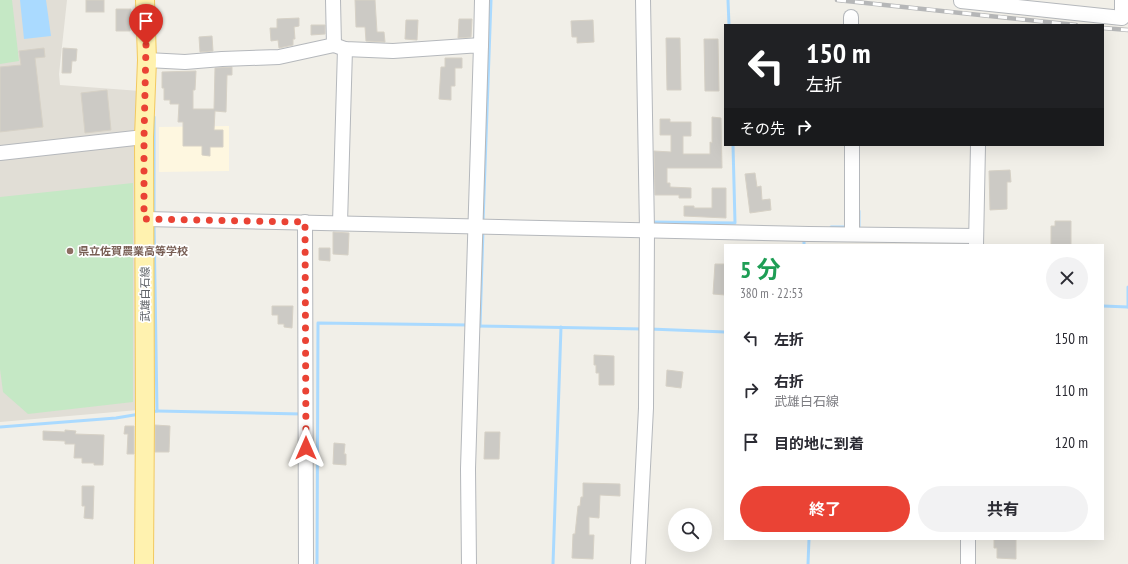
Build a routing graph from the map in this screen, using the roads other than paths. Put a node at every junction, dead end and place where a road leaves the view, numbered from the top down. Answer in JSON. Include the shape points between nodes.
{"nodes":[{"id":1,"x":145,"y":0,"type":"edge"},
{"id":2,"x":333,"y":0,"type":"edge"},
{"id":3,"x":482,"y":0,"type":"edge"},
{"id":4,"x":643,"y":0,"type":"edge"},
{"id":5,"x":961,"y":0,"type":"edge"},
{"id":6,"x":1122,"y":0,"type":"edge"},
{"id":7,"x":481,"y":45,"type":"junction"},
{"id":8,"x":340,"y":47,"type":"junction"},
{"id":9,"x":152,"y":60,"type":"junction"},
{"id":10,"x":144,"y":138,"type":"junction"},
{"id":11,"x":852,"y":146,"type":"edge"},
{"id":12,"x":978,"y":146,"type":"edge"},
{"id":13,"x":0,"y":153,"type":"edge"},
{"id":14,"x":151,"y":219,"type":"junction"},
{"id":15,"x":340,"y":219,"type":"junction"},
{"id":16,"x":309,"y":222,"type":"junction"},
{"id":17,"x":481,"y":226,"type":"junction"},
{"id":18,"x":647,"y":230,"type":"junction"},
{"id":19,"x":852,"y":230,"type":"junction"},
{"id":20,"x":976,"y":240,"type":"edge"},
{"id":21,"x":968,"y":540,"type":"edge"},
{"id":22,"x":144,"y":564,"type":"edge"},
{"id":23,"x":306,"y":564,"type":"edge"},
{"id":24,"x":470,"y":564,"type":"edge"},
{"id":25,"x":638,"y":564,"type":"edge"},
{"id":26,"x":968,"y":564,"type":"edge"}],
"edges":[{"from":1,"to":9,"type":"main road","name":"武雄白石線"},
{"from":2,"to":8,"type":"street"},
{"from":3,"to":7,"type":"street"},
{"from":4,"to":18,"type":"street"},
{"from":5,"to":6,"type":"street","via":[[1122,18]]},
{"from":7,"to":8,"type":"street","via":[[393,51]]},
{"from":7,"to":17,"type":"street"},
{"from":8,"to":9,"type":"street","via":[[279,57],[185,62]]},
{"from":8,"to":15,"type":"street"},
{"from":9,"to":10,"type":"main road","name":"武雄白石線"},
{"from":10,"to":13,"type":"street"},
{"from":10,"to":14,"type":"main road","name":"武雄白石線"},
{"from":11,"to":19,"type":"street"},
{"from":12,"to":20,"type":"street"},
{"from":14,"to":16,"type":"street"},
{"from":14,"to":22,"type":"main road","name":"武雄白石線"},
{"from":15,"to":16,"type":"street"},
{"from":15,"to":17,"type":"street"},
{"from":16,"to":23,"type":"street"},
{"from":17,"to":18,"type":"street"},
{"from":17,"to":24,"type":"street","via":[[473,325],[468,469]]},
{"from":18,"to":19,"type":"street","via":[[805,234]]},
{"from":18,"to":25,"type":"street","via":[[646,408]]},
{"from":19,"to":20,"type":"street"},
{"from":21,"to":26,"type":"street"}]}
